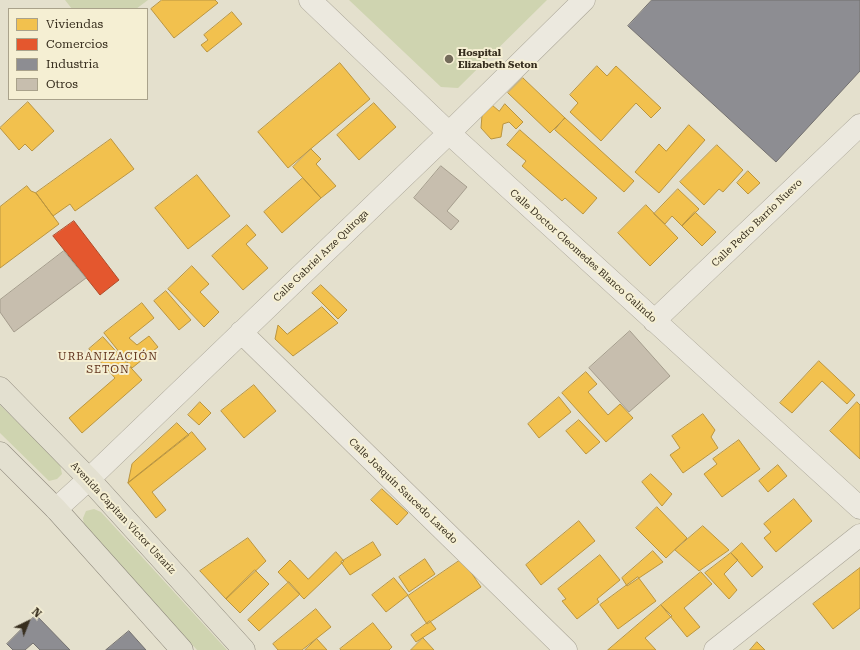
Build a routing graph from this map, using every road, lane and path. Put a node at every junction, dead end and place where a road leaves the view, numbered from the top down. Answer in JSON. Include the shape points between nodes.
{"nodes":[{"id":1,"x":310,"y":0,"type":"edge"},
{"id":2,"x":584,"y":0,"type":"edge"},
{"id":3,"x":860,"y":125,"type":"edge"},
{"id":4,"x":449,"y":133,"type":"junction"},
{"id":5,"x":654,"y":320,"type":"junction"},
{"id":6,"x":241,"y":332,"type":"junction"},
{"id":7,"x":0,"y":388,"type":"edge"},
{"id":8,"x":0,"y":453,"type":"edge"},
{"id":9,"x":89,"y":479,"type":"junction"},
{"id":10,"x":860,"y":508,"type":"edge"},
{"id":11,"x":56,"y":509,"type":"junction"},
{"id":12,"x":860,"y":535,"type":"edge"},
{"id":13,"x":182,"y":650,"type":"edge"},
{"id":14,"x":244,"y":650,"type":"edge"},
{"id":15,"x":566,"y":650,"type":"edge"},
{"id":16,"x":715,"y":650,"type":"edge"}],
"edges":[{"from":1,"to":4,"type":"street","name":"Calle Doctor Cleomedes Blanco Galindo"},
{"from":2,"to":4,"type":"street","name":"Calle Gabriel Arze Quiroga"},
{"from":3,"to":5,"type":"street","name":"Calle Pedro Barrio Nuevo"},
{"from":4,"to":5,"type":"street","name":"Calle Doctor Cleomedes Blanco Galindo"},
{"from":4,"to":6,"type":"street","name":"Calle Gabriel Arze Quiroga"},
{"from":5,"to":10,"type":"street","name":"Calle Doctor Cleomedes Blanco Galindo"},
{"from":6,"to":9,"type":"street","name":"Calle Gabriel Arze Quiroga"},
{"from":6,"to":15,"type":"street","name":"Calle Joaquín Saucedo Laredo"},
{"from":7,"to":9,"type":"main road","name":"Avenida Capitan Víctor Ustariz"},
{"from":8,"to":11,"type":"main road"},
{"from":9,"to":11,"type":"street","name":"Calle Gabriel Arze Quiroga"},
{"from":9,"to":14,"type":"main road","name":"Avenida Capitan Víctor Ustariz"},
{"from":11,"to":13,"type":"main road"},
{"from":12,"to":16,"type":"street"}]}
